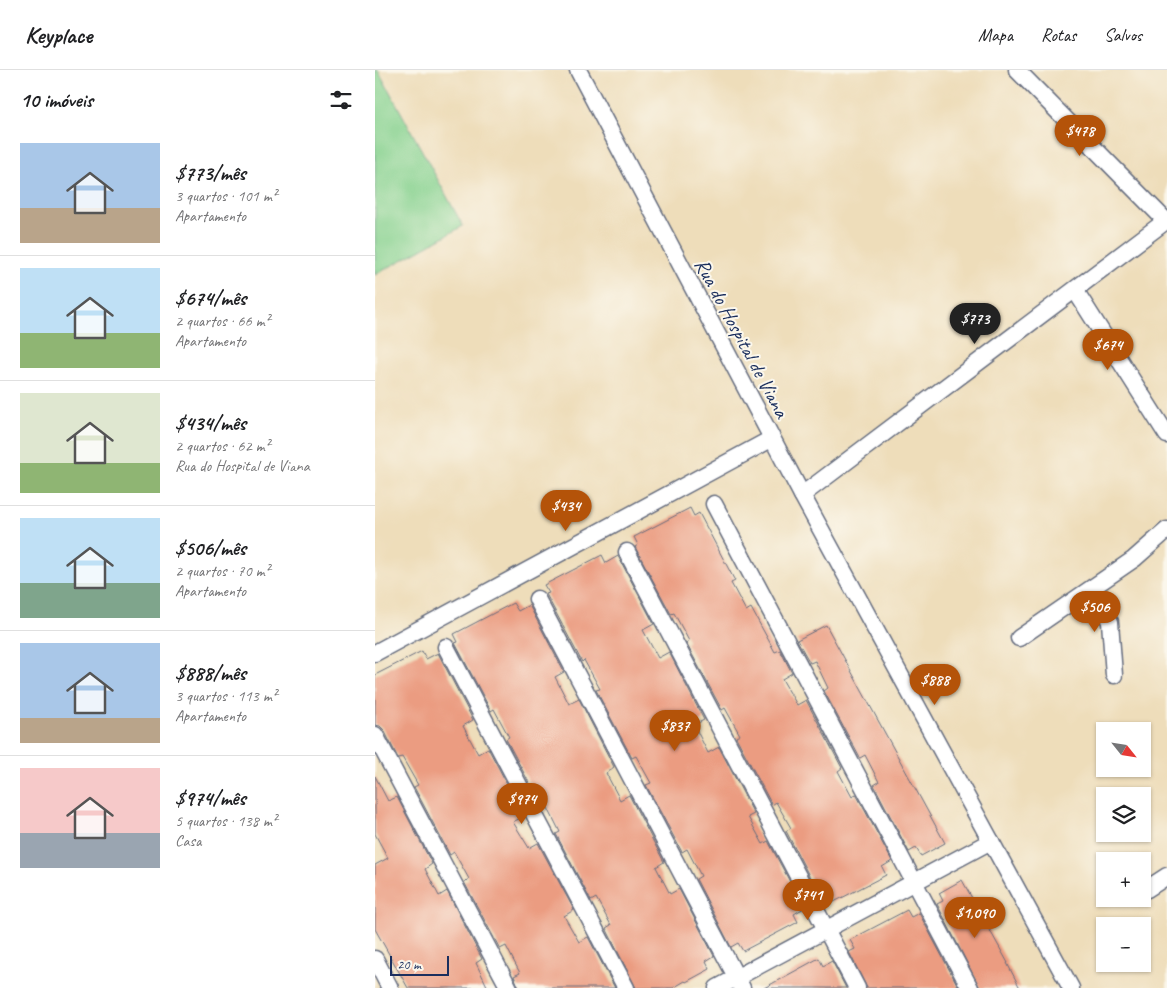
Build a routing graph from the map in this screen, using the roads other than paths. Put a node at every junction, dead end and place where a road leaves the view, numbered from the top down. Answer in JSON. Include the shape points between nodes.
{"nodes":[{"id":1,"x":578,"y":70,"type":"edge"},
{"id":2,"x":1017,"y":70,"type":"edge"},
{"id":3,"x":1166,"y":221,"type":"edge"},
{"id":4,"x":1075,"y":290,"type":"junction"},
{"id":5,"x":1167,"y":435,"type":"edge"},
{"id":6,"x":771,"y":439,"type":"junction"},
{"id":7,"x":802,"y":495,"type":"junction"},
{"id":8,"x":714,"y":504,"type":"dead end"},
{"id":9,"x":1167,"y":530,"type":"edge"},
{"id":10,"x":627,"y":552,"type":"dead end"},
{"id":11,"x":1094,"y":587,"type":"junction"},
{"id":12,"x":537,"y":599,"type":"dead end"},
{"id":13,"x":1019,"y":638,"type":"dead end"},
{"id":14,"x":446,"y":647,"type":"dead end"},
{"id":15,"x":375,"y":653,"type":"edge"},
{"id":16,"x":1114,"y":675,"type":"dead end"},
{"id":17,"x":375,"y":735,"type":"edge"},
{"id":18,"x":991,"y":841,"type":"junction"},
{"id":19,"x":1167,"y":876,"type":"edge"},
{"id":20,"x":914,"y":882,"type":"junction"},
{"id":21,"x":1151,"y":886,"type":"edge"},
{"id":22,"x":826,"y":930,"type":"junction"},
{"id":23,"x":375,"y":959,"type":"edge"},
{"id":24,"x":739,"y":983,"type":"edge"},
{"id":25,"x":390,"y":988,"type":"edge"},
{"id":26,"x":509,"y":988,"type":"edge"},
{"id":27,"x":626,"y":988,"type":"edge"},
{"id":28,"x":717,"y":988,"type":"edge"},
{"id":29,"x":857,"y":988,"type":"edge"},
{"id":30,"x":970,"y":988,"type":"edge"},
{"id":31,"x":1071,"y":988,"type":"edge"}],
"edges":[{"from":1,"to":6,"type":"street","name":"Rua do Hospital de Viana"},
{"from":2,"to":3,"type":"street"},
{"from":3,"to":4,"type":"street"},
{"from":4,"to":5,"type":"street"},
{"from":4,"to":7,"type":"street"},
{"from":6,"to":7,"type":"street"},
{"from":6,"to":15,"type":"street","name":"Rua do Hospital de Viana"},
{"from":7,"to":18,"type":"street"},
{"from":8,"to":20,"type":"street"},
{"from":9,"to":11,"type":"street","via":[[1134,559]]},
{"from":10,"to":22,"type":"street"},
{"from":11,"to":13,"type":"street"},
{"from":11,"to":16,"type":"street","via":[[1110,622]]},
{"from":12,"to":24,"type":"street"},
{"from":14,"to":27,"type":"street"},
{"from":17,"to":26,"type":"street"},
{"from":18,"to":20,"type":"street"},
{"from":18,"to":31,"type":"street"},
{"from":19,"to":21,"type":"street"},
{"from":20,"to":22,"type":"street"},
{"from":20,"to":30,"type":"street"},
{"from":22,"to":24,"type":"street"},
{"from":22,"to":29,"type":"street"},
{"from":23,"to":25,"type":"street"},
{"from":24,"to":28,"type":"street"}]}
